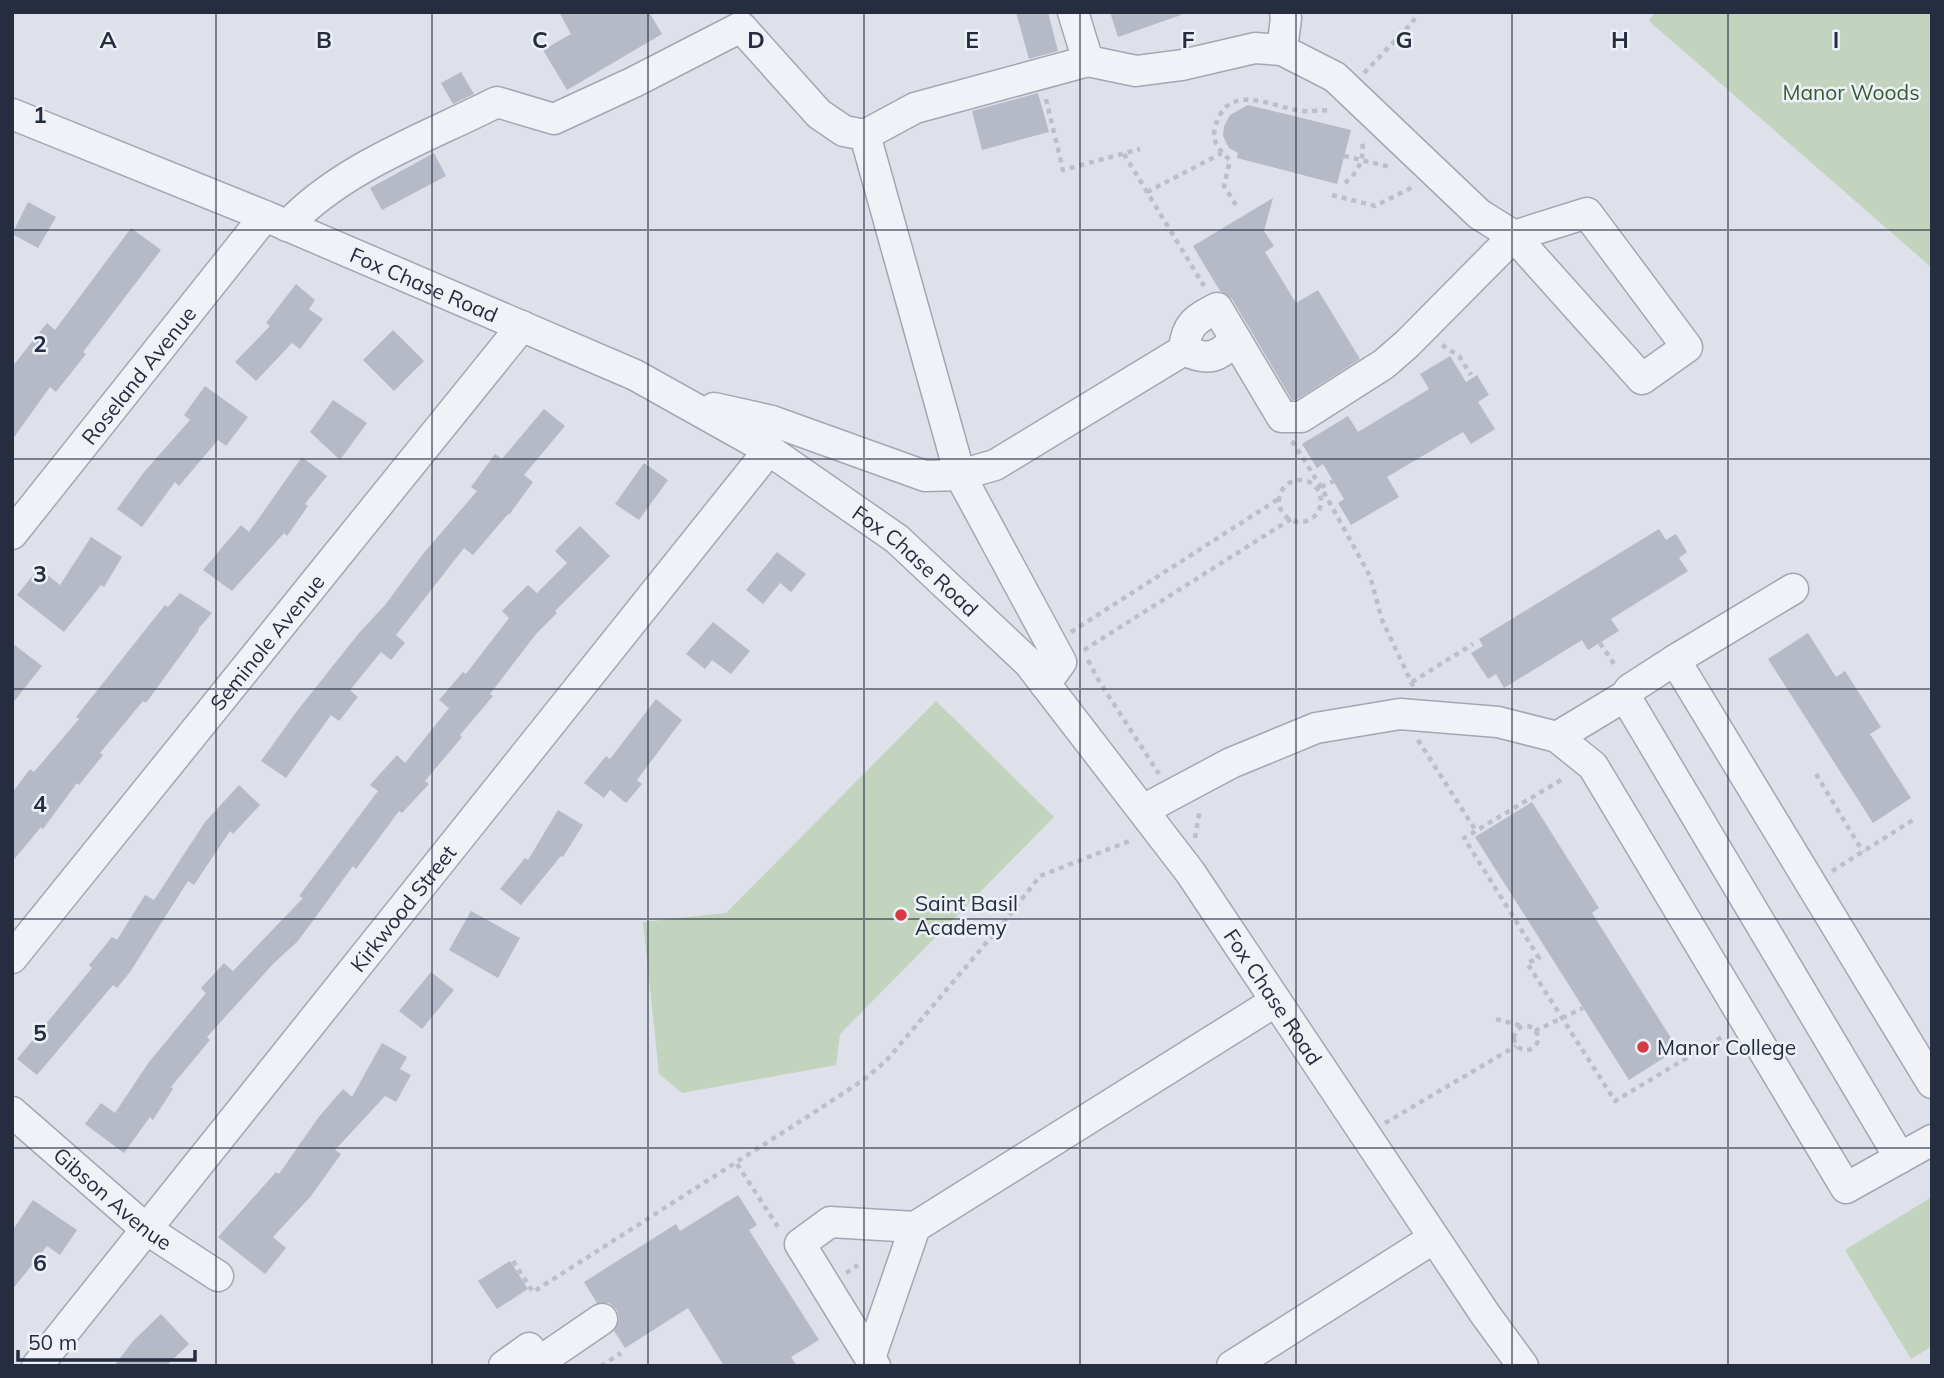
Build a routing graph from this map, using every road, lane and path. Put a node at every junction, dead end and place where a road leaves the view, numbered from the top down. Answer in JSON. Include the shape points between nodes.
{"nodes":[{"id":1,"x":1073,"y":12,"type":"edge"},
{"id":2,"x":1285,"y":12,"type":"edge"},
{"id":3,"x":1418,"y":12,"type":"edge"},
{"id":4,"x":742,"y":17,"type":"edge"},
{"id":5,"x":1282,"y":50,"type":"junction"},
{"id":6,"x":1088,"y":61,"type":"junction"},
{"id":7,"x":1040,"y":74,"type":"junction"},
{"id":8,"x":1342,"y":100,"type":"junction"},
{"id":9,"x":1320,"y":109,"type":"junction"},
{"id":10,"x":12,"y":114,"type":"edge"},
{"id":11,"x":1357,"y":131,"type":"dead end"},
{"id":12,"x":865,"y":135,"type":"junction"},
{"id":13,"x":1140,"y":149,"type":"dead end"},
{"id":14,"x":1222,"y":153,"type":"junction"},
{"id":15,"x":1124,"y":155,"type":"junction"},
{"id":16,"x":1345,"y":156,"type":"dead end"},
{"id":17,"x":1360,"y":160,"type":"junction"},
{"id":18,"x":1403,"y":170,"type":"dead end"},
{"id":19,"x":1438,"y":175,"type":"junction"},
{"id":20,"x":1345,"y":183,"type":"dead end"},
{"id":21,"x":1147,"y":192,"type":"junction"},
{"id":22,"x":1332,"y":195,"type":"dead end"},
{"id":23,"x":1236,"y":205,"type":"dead end"},
{"id":24,"x":276,"y":221,"type":"junction"},
{"id":25,"x":1514,"y":236,"type":"junction"},
{"id":26,"x":1217,"y":308,"type":"junction"},
{"id":27,"x":522,"y":326,"type":"junction"},
{"id":28,"x":1420,"y":331,"type":"junction"},
{"id":29,"x":1236,"y":340,"type":"junction"},
{"id":30,"x":1184,"y":350,"type":"junction"},
{"id":31,"x":1471,"y":375,"type":"dead end"},
{"id":32,"x":681,"y":401,"type":"junction"},
{"id":33,"x":1282,"y":417,"type":"junction"},
{"id":34,"x":769,"y":450,"type":"junction"},
{"id":35,"x":960,"y":475,"type":"junction"},
{"id":36,"x":1334,"y":481,"type":"dead end"},
{"id":37,"x":1319,"y":488,"type":"junction"},
{"id":38,"x":1280,"y":498,"type":"junction"},
{"id":39,"x":1291,"y":519,"type":"junction"},
{"id":40,"x":12,"y":534,"type":"edge"},
{"id":41,"x":1793,"y":589,"type":"dead end"},
{"id":42,"x":1474,"y":644,"type":"dead end"},
{"id":43,"x":1052,"y":645,"type":"junction"},
{"id":44,"x":1675,"y":660,"type":"junction"},
{"id":45,"x":1412,"y":682,"type":"junction"},
{"id":46,"x":1045,"y":684,"type":"junction"},
{"id":47,"x":1416,"y":694,"type":"dead end"},
{"id":48,"x":1625,"y":696,"type":"junction"},
{"id":49,"x":1411,"y":731,"type":"dead end"},
{"id":50,"x":1557,"y":737,"type":"junction"},
{"id":51,"x":1816,"y":774,"type":"dead end"},
{"id":52,"x":1162,"y":778,"type":"dead end"},
{"id":53,"x":1561,"y":780,"type":"dead end"},
{"id":54,"x":1913,"y":820,"type":"dead end"},
{"id":55,"x":1143,"y":823,"type":"junction"},
{"id":56,"x":1476,"y":831,"type":"junction"},
{"id":57,"x":1863,"y":852,"type":"junction"},
{"id":58,"x":1811,"y":884,"type":"junction"},
{"id":59,"x":12,"y":958,"type":"edge"},
{"id":60,"x":1276,"y":1001,"type":"junction"},
{"id":61,"x":1583,"y":1008,"type":"dead end"},
{"id":62,"x":1561,"y":1017,"type":"junction"},
{"id":63,"x":1496,"y":1019,"type":"dead end"},
{"id":64,"x":1746,"y":1022,"type":"junction"},
{"id":65,"x":1522,"y":1027,"type":"junction"},
{"id":66,"x":1535,"y":1031,"type":"junction"},
{"id":67,"x":1516,"y":1046,"type":"junction"},
{"id":68,"x":1932,"y":1083,"type":"edge"},
{"id":69,"x":12,"y":1112,"type":"edge"},
{"id":70,"x":1385,"y":1124,"type":"dead end"},
{"id":71,"x":1932,"y":1140,"type":"edge"},
{"id":72,"x":1900,"y":1158,"type":"junction"},
{"id":73,"x":737,"y":1164,"type":"junction"},
{"id":74,"x":915,"y":1227,"type":"junction"},
{"id":75,"x":146,"y":1229,"type":"junction"},
{"id":76,"x":1434,"y":1238,"type":"junction"},
{"id":77,"x":800,"y":1244,"type":"junction"},
{"id":78,"x":513,"y":1261,"type":"dead end"},
{"id":79,"x":218,"y":1276,"type":"dead end"},
{"id":80,"x":602,"y":1319,"type":"dead end"},
{"id":81,"x":621,"y":1353,"type":"dead end"},
{"id":82,"x":873,"y":1362,"type":"edge"},
{"id":83,"x":540,"y":1364,"type":"edge"},
{"id":84,"x":37,"y":1366,"type":"edge"},
{"id":85,"x":504,"y":1366,"type":"edge"},
{"id":86,"x":601,"y":1366,"type":"edge"},
{"id":87,"x":1232,"y":1366,"type":"edge"},
{"id":88,"x":1523,"y":1366,"type":"edge"}],
"edges":[{"from":1,"to":6,"type":"street"},
{"from":2,"to":5,"type":"street"},
{"from":3,"to":8,"type":"path"},
{"from":4,"to":12,"type":"street","via":[[819,114],[844,131]]},
{"from":4,"to":24,"type":"street","name":"Roseland Avenue","via":[[554,118],[497,102],[373,163]]},
{"from":5,"to":6,"type":"street","via":[[1255,48],[1136,71]]},
{"from":5,"to":8,"type":"street","via":[[1335,77]]},
{"from":6,"to":7,"type":"street"},
{"from":7,"to":12,"type":"street","via":[[915,108]]},
{"from":7,"to":15,"type":"path","via":[[1063,170]]},
{"from":8,"to":9,"type":"path"},
{"from":8,"to":9,"type":"path"},
{"from":8,"to":19,"type":"street"},
{"from":9,"to":14,"type":"path","via":[[1305,112],[1258,100],[1226,106],[1213,131]]},
{"from":10,"to":24,"type":"street","name":"Fox Chase Road"},
{"from":11,"to":17,"type":"path","via":[[1363,146]]},
{"from":12,"to":35,"type":"street"},
{"from":13,"to":15,"type":"path"},
{"from":14,"to":21,"type":"path"},
{"from":14,"to":23,"type":"path","via":[[1230,160],[1224,186]]},
{"from":15,"to":21,"type":"path"},
{"from":16,"to":17,"type":"path"},
{"from":17,"to":18,"type":"path"},
{"from":17,"to":20,"type":"path","via":[[1358,170]]},
{"from":19,"to":22,"type":"path","via":[[1375,206]]},
{"from":19,"to":25,"type":"street","via":[[1479,214]]},
{"from":21,"to":26,"type":"path"},
{"from":24,"to":27,"type":"street","name":"Fox Chase Road"},
{"from":24,"to":40,"type":"street","name":"Roseland Avenue"},
{"from":25,"to":25,"type":"street","via":[[1642,379],[1687,347],[1587,213]]},
{"from":25,"to":28,"type":"street"},
{"from":26,"to":29,"type":"street"},
{"from":26,"to":30,"type":"street","via":[[1196,319],[1185,335]]},
{"from":27,"to":32,"type":"street","name":"Fox Chase Road","via":[[635,375]]},
{"from":27,"to":59,"type":"street","name":"Seminole Avenue"},
{"from":28,"to":31,"type":"path","via":[[1459,356]]},
{"from":28,"to":33,"type":"street","via":[[1384,364],[1301,417]]},
{"from":29,"to":30,"type":"street","via":[[1218,356],[1198,357]]},
{"from":29,"to":33,"type":"street"},
{"from":30,"to":35,"type":"street","via":[[995,465]]},
{"from":32,"to":34,"type":"street","name":"Fox Chase Road"},
{"from":32,"to":35,"type":"street","via":[[772,422],[925,476]]},
{"from":33,"to":37,"type":"path","via":[[1283,428]]},
{"from":34,"to":46,"type":"street","name":"Fox Chase Road","via":[[897,539],[1029,663]]},
{"from":34,"to":75,"type":"street","name":"Kirkwood Street"},
{"from":35,"to":43,"type":"street"},
{"from":36,"to":37,"type":"path"},
{"from":37,"to":38,"type":"path","via":[[1297,481],[1285,486]]},
{"from":37,"to":39,"type":"path","via":[[1318,513],[1307,521]]},
{"from":37,"to":45,"type":"path","via":[[1370,576],[1382,620]]},
{"from":38,"to":39,"type":"path","via":[[1282,512]]},
{"from":38,"to":43,"type":"path"},
{"from":39,"to":52,"type":"path","via":[[1083,650]]},
{"from":41,"to":44,"type":"street"},
{"from":42,"to":45,"type":"path"},
{"from":43,"to":46,"type":"street","via":[[1061,662]]},
{"from":44,"to":48,"type":"street","via":[[1630,688]]},
{"from":44,"to":58,"type":"street"},
{"from":45,"to":47,"type":"path"},
{"from":46,"to":55,"type":"street","name":"Fox Chase Road"},
{"from":48,"to":50,"type":"street"},
{"from":48,"to":72,"type":"street"},
{"from":49,"to":56,"type":"path"},
{"from":50,"to":55,"type":"street","via":[[1498,722],[1413,714],[1316,728],[1231,763]]},
{"from":50,"to":64,"type":"street","via":[[1593,766]]},
{"from":51,"to":57,"type":"path"},
{"from":53,"to":56,"type":"path"},
{"from":54,"to":57,"type":"path"},
{"from":55,"to":60,"type":"street","name":"Fox Chase Road","via":[[1190,872]]},
{"from":55,"to":73,"type":"path","via":[[1040,876],[886,1061]]},
{"from":56,"to":62,"type":"path","via":[[1464,838],[1539,958],[1528,963]]},
{"from":57,"to":58,"type":"path"},
{"from":58,"to":68,"type":"street"},
{"from":60,"to":74,"type":"street"},
{"from":60,"to":76,"type":"street","name":"Fox Chase Road"},
{"from":61,"to":62,"type":"path"},
{"from":62,"to":64,"type":"path","via":[[1615,1101]]},
{"from":62,"to":66,"type":"path"},
{"from":63,"to":65,"type":"path"},
{"from":64,"to":72,"type":"street","via":[[1846,1188]]},
{"from":65,"to":66,"type":"path"},
{"from":65,"to":67,"type":"path","via":[[1514,1035]]},
{"from":66,"to":67,"type":"path","via":[[1534,1047],[1523,1050]]},
{"from":67,"to":70,"type":"path"},
{"from":69,"to":75,"type":"street","name":"Gibson Avenue"},
{"from":71,"to":72,"type":"street"},
{"from":73,"to":77,"type":"path","via":[[783,1235]]},
{"from":73,"to":78,"type":"path","via":[[534,1292]]},
{"from":74,"to":77,"type":"street","via":[[830,1222]]},
{"from":74,"to":82,"type":"street"},
{"from":75,"to":79,"type":"street","name":"Gibson Avenue"},
{"from":75,"to":84,"type":"street","name":"Kirkwood Street"},
{"from":76,"to":87,"type":"street"},
{"from":76,"to":88,"type":"street","name":"Fox Chase Road"},
{"from":77,"to":82,"type":"street"},
{"from":80,"to":83,"type":"street"},
{"from":81,"to":86,"type":"path"},
{"from":83,"to":85,"type":"street","via":[[529,1348]]}]}
